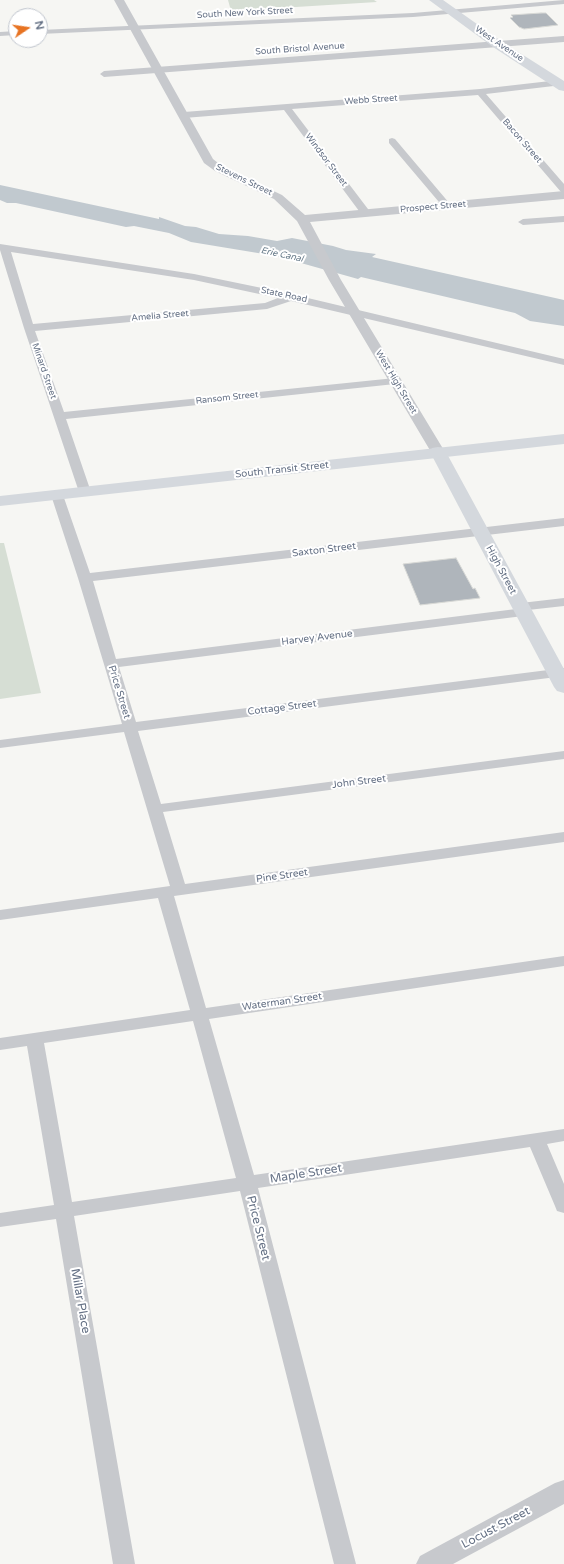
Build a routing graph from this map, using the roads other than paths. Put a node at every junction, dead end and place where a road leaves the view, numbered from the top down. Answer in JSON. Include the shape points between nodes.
{"nodes":[{"id":1,"x":119,"y":0,"type":"edge"},
{"id":2,"x":435,"y":0,"type":"edge"},
{"id":3,"x":564,"y":2,"type":"edge"},
{"id":4,"x":452,"y":11,"type":"junction"},
{"id":5,"x":135,"y":28,"type":"junction"},
{"id":6,"x":48,"y":32,"type":"edge"},
{"id":7,"x":564,"y":38,"type":"edge"},
{"id":8,"x":497,"y":44,"type":"junction"},
{"id":9,"x":159,"y":69,"type":"junction"},
{"id":10,"x":104,"y":74,"type":"dead end"},
{"id":11,"x":562,"y":85,"type":"edge"},
{"id":12,"x":480,"y":92,"type":"junction"},
{"id":13,"x":286,"y":107,"type":"junction"},
{"id":14,"x":184,"y":115,"type":"junction"},
{"id":15,"x":392,"y":141,"type":"dead end"},
{"id":16,"x":564,"y":190,"type":"edge"},
{"id":17,"x":564,"y":195,"type":"edge"},
{"id":18,"x":447,"y":206,"type":"junction"},
{"id":19,"x":366,"y":213,"type":"junction"},
{"id":20,"x":302,"y":219,"type":"junction"},
{"id":21,"x":564,"y":219,"type":"edge"},
{"id":22,"x":523,"y":222,"type":"dead end"},
{"id":23,"x":3,"y":248,"type":"edge"},
{"id":24,"x":291,"y":297,"type":"junction"},
{"id":25,"x":353,"y":311,"type":"junction"},
{"id":26,"x":29,"y":328,"type":"junction"},
{"id":27,"x":564,"y":362,"type":"edge"},
{"id":28,"x":395,"y":380,"type":"junction"},
{"id":29,"x":60,"y":416,"type":"junction"},
{"id":30,"x":564,"y":439,"type":"edge"},
{"id":31,"x":438,"y":452,"type":"junction"},
{"id":32,"x":85,"y":492,"type":"junction"},
{"id":33,"x":57,"y":495,"type":"junction"},
{"id":34,"x":0,"y":501,"type":"edge"},
{"id":35,"x":564,"y":522,"type":"edge"},
{"id":36,"x":480,"y":531,"type":"junction"},
{"id":37,"x":85,"y":578,"type":"junction"},
{"id":38,"x":564,"y":602,"type":"edge"},
{"id":39,"x":522,"y":610,"type":"junction"},
{"id":40,"x":111,"y":664,"type":"junction"},
{"id":41,"x":561,"y":677,"type":"edge"},
{"id":42,"x":130,"y":727,"type":"junction"},
{"id":43,"x":0,"y":744,"type":"edge"},
{"id":44,"x":564,"y":755,"type":"edge"},
{"id":45,"x":154,"y":809,"type":"junction"},
{"id":46,"x":564,"y":838,"type":"edge"},
{"id":47,"x":172,"y":892,"type":"junction"},
{"id":48,"x":0,"y":915,"type":"edge"},
{"id":49,"x":564,"y":961,"type":"edge"},
{"id":50,"x":199,"y":1014,"type":"junction"},
{"id":51,"x":35,"y":1039,"type":"junction"},
{"id":52,"x":0,"y":1044,"type":"edge"},
{"id":53,"x":564,"y":1135,"type":"edge"},
{"id":54,"x":536,"y":1140,"type":"junction"},
{"id":55,"x":247,"y":1183,"type":"junction"},
{"id":56,"x":564,"y":1206,"type":"edge"},
{"id":57,"x":64,"y":1210,"type":"junction"},
{"id":58,"x":0,"y":1220,"type":"edge"},
{"id":59,"x":564,"y":1491,"type":"edge"},
{"id":60,"x":124,"y":1564,"type":"edge"},
{"id":61,"x":345,"y":1564,"type":"edge"},
{"id":62,"x":429,"y":1564,"type":"edge"}],
"edges":[{"from":1,"to":5,"type":"street","name":"Stevens Street"},
{"from":2,"to":4,"type":"highway","name":"West Avenue"},
{"from":3,"to":4,"type":"street","name":"South New York Street"},
{"from":4,"to":5,"type":"street","name":"South New York Street"},
{"from":4,"to":8,"type":"highway","name":"West Avenue"},
{"from":5,"to":6,"type":"street","name":"South New York Street"},
{"from":5,"to":9,"type":"street","name":"Stevens Street"},
{"from":7,"to":8,"type":"street","name":"South Bristol Avenue"},
{"from":8,"to":9,"type":"street","name":"South Bristol Avenue"},
{"from":8,"to":11,"type":"highway","name":"West Avenue"},
{"from":9,"to":10,"type":"street","name":"South Bristol Avenue"},
{"from":9,"to":14,"type":"street","name":"Stevens Street"},
{"from":11,"to":12,"type":"street","name":"Webb Street"},
{"from":12,"to":13,"type":"street","name":"Webb Street"},
{"from":12,"to":16,"type":"street","name":"Bacon Street"},
{"from":13,"to":14,"type":"street","name":"Webb Street"},
{"from":13,"to":19,"type":"street","name":"Windsor Street"},
{"from":14,"to":20,"type":"street","name":"Stevens Street","via":[[208,161],[219,169],[278,197]]},
{"from":15,"to":18,"type":"street"},
{"from":17,"to":18,"type":"street","name":"Prospect Street"},
{"from":18,"to":19,"type":"street","name":"Prospect Street"},
{"from":19,"to":20,"type":"street","name":"Prospect Street"},
{"from":20,"to":25,"type":"street","name":"Stevens Street"},
{"from":21,"to":22,"type":"street"},
{"from":23,"to":24,"type":"street","name":"State Road","via":[[194,277]]},
{"from":23,"to":26,"type":"street","name":"Minard Street"},
{"from":24,"to":25,"type":"street","name":"State Road"},
{"from":24,"to":26,"type":"street","name":"Amelia Street","via":[[267,306]]},
{"from":25,"to":27,"type":"street","name":"State Road"},
{"from":25,"to":28,"type":"street","name":"West High Street"},
{"from":26,"to":29,"type":"street","name":"Minard Street"},
{"from":28,"to":29,"type":"street","name":"Ransom Street"},
{"from":28,"to":31,"type":"street","name":"West High Street"},
{"from":29,"to":32,"type":"street","name":"Minard Street"},
{"from":30,"to":31,"type":"highway","name":"South Transit Street"},
{"from":31,"to":32,"type":"highway","name":"South Transit Street"},
{"from":31,"to":36,"type":"main road","name":"High Street"},
{"from":32,"to":33,"type":"highway","name":"South Transit Street"},
{"from":33,"to":34,"type":"highway","name":"South Transit Street"},
{"from":33,"to":37,"type":"street","name":"Price Street"},
{"from":35,"to":36,"type":"street","name":"Saxton Street"},
{"from":36,"to":37,"type":"street","name":"Saxton Street"},
{"from":36,"to":39,"type":"main road","name":"High Street"},
{"from":37,"to":40,"type":"street","name":"Price Street"},
{"from":38,"to":39,"type":"street","name":"Harvey Avenue"},
{"from":39,"to":40,"type":"street","name":"Harvey Avenue"},
{"from":39,"to":41,"type":"main road","name":"High Street"},
{"from":40,"to":42,"type":"street","name":"Price Street"},
{"from":41,"to":42,"type":"street","name":"Cottage Street"},
{"from":42,"to":43,"type":"street","name":"Cottage Street"},
{"from":42,"to":45,"type":"street","name":"Price Street"},
{"from":44,"to":45,"type":"street","name":"John Street"},
{"from":45,"to":47,"type":"street","name":"Price Street"},
{"from":46,"to":47,"type":"street","name":"Pine Street"},
{"from":47,"to":48,"type":"street","name":"Pine Street"},
{"from":47,"to":50,"type":"street","name":"Price Street"},
{"from":49,"to":50,"type":"street","name":"Waterman Street"},
{"from":50,"to":51,"type":"street","name":"Waterman Street"},
{"from":50,"to":55,"type":"street","name":"Price Street"},
{"from":51,"to":52,"type":"street","name":"Waterman Street"},
{"from":51,"to":57,"type":"street","name":"Millar Place"},
{"from":53,"to":54,"type":"street","name":"Maple Street"},
{"from":54,"to":55,"type":"street","name":"Maple Street"},
{"from":54,"to":56,"type":"street"},
{"from":55,"to":57,"type":"street","name":"Maple Street"},
{"from":55,"to":61,"type":"street","name":"Price Street"},
{"from":57,"to":58,"type":"street","name":"Maple Street"},
{"from":57,"to":60,"type":"street","name":"Millar Place"},
{"from":59,"to":62,"type":"street","name":"Locust Street"}]}
